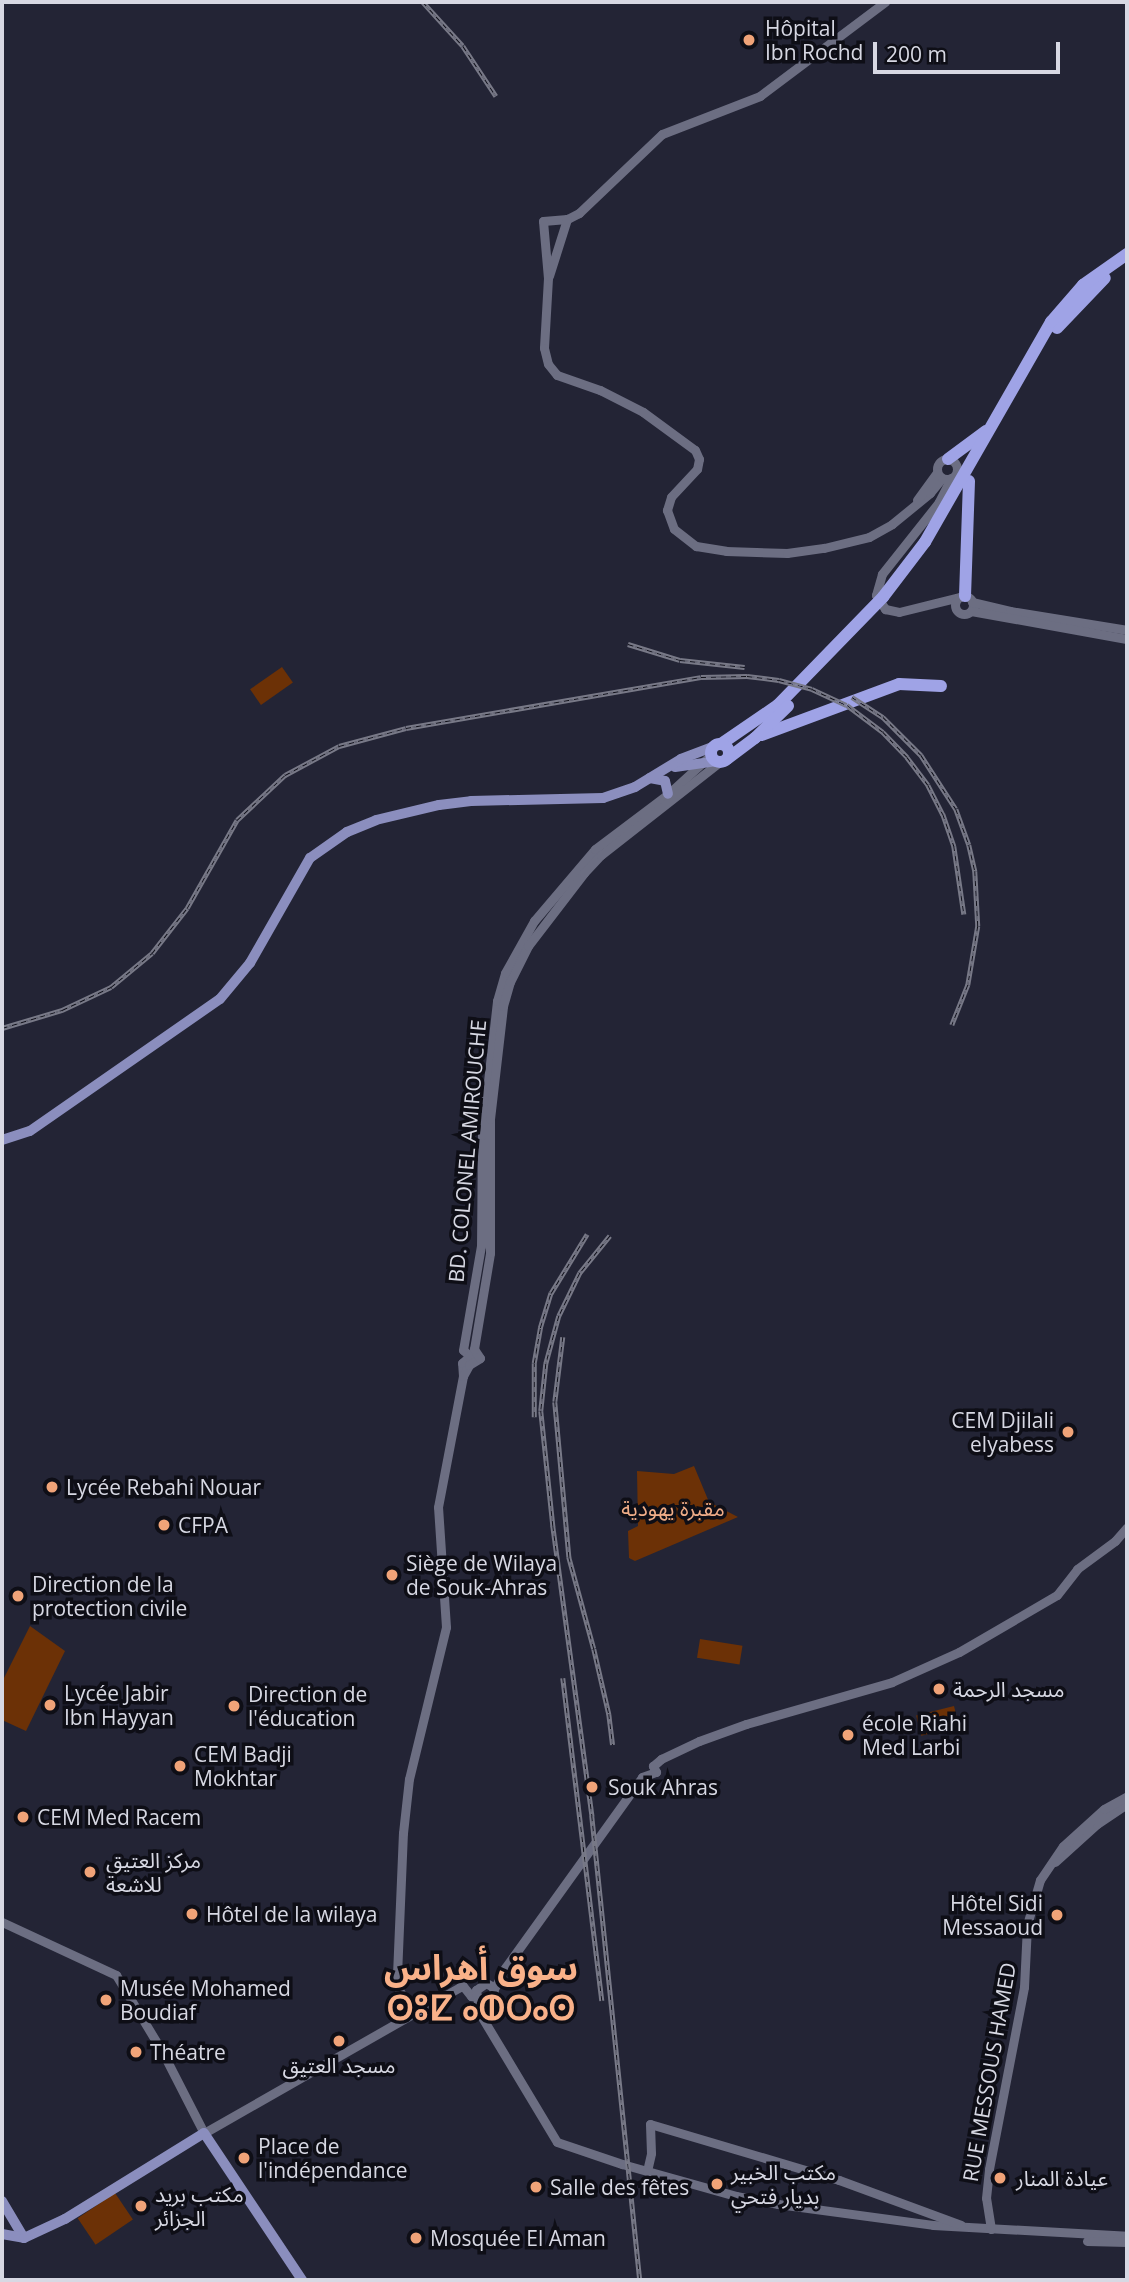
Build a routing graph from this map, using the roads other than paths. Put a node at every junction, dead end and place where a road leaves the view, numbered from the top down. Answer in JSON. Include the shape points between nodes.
{"nodes":[{"id":1,"x":885,"y":2,"type":"edge"},
{"id":2,"x":567,"y":219,"type":"junction"},
{"id":3,"x":1127,"y":254,"type":"edge"},
{"id":4,"x":1127,"y":261,"type":"edge"},
{"id":5,"x":548,"y":278,"type":"junction"},
{"id":6,"x":990,"y":429,"type":"junction"},
{"id":7,"x":948,"y":459,"type":"junction"},
{"id":8,"x":947,"y":479,"type":"junction"},
{"id":9,"x":969,"y":481,"type":"junction"},
{"id":10,"x":916,"y":504,"type":"junction"},
{"id":11,"x":936,"y":506,"type":"junction"},
{"id":12,"x":928,"y":543,"type":"junction"},
{"id":13,"x":967,"y":602,"type":"junction"},
{"id":14,"x":930,"y":606,"type":"junction"},
{"id":15,"x":956,"y":609,"type":"junction"},
{"id":16,"x":1127,"y":630,"type":"edge"},
{"id":17,"x":1127,"y":639,"type":"edge"},
{"id":18,"x":941,"y":686,"type":"dead end"},
{"id":19,"x":781,"y":707,"type":"junction"},
{"id":20,"x":755,"y":738,"type":"junction"},
{"id":21,"x":716,"y":755,"type":"junction"},
{"id":22,"x":666,"y":768,"type":"junction"},
{"id":23,"x":650,"y":778,"type":"junction"},
{"id":24,"x":668,"y":794,"type":"junction"},
{"id":25,"x":2,"y":1140,"type":"edge"},
{"id":26,"x":463,"y":1376,"type":"junction"},
{"id":27,"x":1127,"y":1527,"type":"edge"},
{"id":28,"x":1127,"y":1796,"type":"edge"},
{"id":29,"x":1127,"y":1804,"type":"edge"},
{"id":30,"x":1052,"y":1865,"type":"junction"},
{"id":31,"x":2,"y":1922,"type":"edge"},
{"id":32,"x":490,"y":1986,"type":"junction"},
{"id":33,"x":478,"y":1998,"type":"junction"},
{"id":34,"x":490,"y":2000,"type":"junction"},
{"id":35,"x":411,"y":2014,"type":"junction"},
{"id":36,"x":482,"y":2017,"type":"junction"},
{"id":37,"x":204,"y":2133,"type":"junction"},
{"id":38,"x":647,"y":2171,"type":"junction"},
{"id":39,"x":2,"y":2202,"type":"edge"},
{"id":40,"x":965,"y":2227,"type":"junction"},
{"id":41,"x":997,"y":2230,"type":"junction"},
{"id":42,"x":2,"y":2234,"type":"edge"},
{"id":43,"x":1127,"y":2236,"type":"edge"},
{"id":44,"x":24,"y":2238,"type":"junction"},
{"id":45,"x":1127,"y":2242,"type":"edge"},
{"id":46,"x":302,"y":2280,"type":"edge"}],
"edges":[{"from":1,"to":2,"type":"street","via":[[760,96],[662,134],[579,214]]},
{"from":2,"to":5,"type":"street"},
{"from":2,"to":5,"type":"street","via":[[543,221]]},
{"from":3,"to":6,"type":"highway","via":[[1083,285],[1051,322]]},
{"from":4,"to":9,"type":"highway","via":[[1093,288],[1058,327]]},
{"from":5,"to":10,"type":"street","via":[[544,348],[553,372],[643,412],[698,455],[697,468],[667,505],[670,523],[687,542],[717,551],[811,551],[878,534]]},
{"from":6,"to":7,"type":"highway"},
{"from":6,"to":8,"type":"highway"},
{"from":7,"to":8,"type":"street","via":[[957,468]]},
{"from":7,"to":8,"type":"street","via":[[939,463]]},
{"from":8,"to":10,"type":"street"},
{"from":8,"to":11,"type":"street"},
{"from":8,"to":12,"type":"highway"},
{"from":9,"to":12,"type":"highway"},
{"from":9,"to":13,"type":"highway"},
{"from":10,"to":11,"type":"street"},
{"from":11,"to":14,"type":"street","via":[[882,574],[876,591],[881,605],[892,611]]},
{"from":12,"to":19,"type":"highway"},
{"from":13,"to":14,"type":"street"},
{"from":13,"to":15,"type":"street"},
{"from":13,"to":15,"type":"street","via":[[964,614]]},
{"from":13,"to":16,"type":"street"},
{"from":13,"to":17,"type":"street"},
{"from":14,"to":15,"type":"street"},
{"from":18,"to":20,"type":"highway","via":[[907,683]]},
{"from":19,"to":20,"type":"highway"},
{"from":19,"to":21,"type":"highway"},
{"from":20,"to":21,"type":"highway"},
{"from":21,"to":22,"type":"main road"},
{"from":21,"to":22,"type":"main road"},
{"from":21,"to":24,"type":"street","name":"BD. COLONEL AMIROUCHE"},
{"from":21,"to":26,"type":"street","name":"BD. COLONEL AMIROUCHE","via":[[601,855],[544,925],[512,975],[503,1006],[490,1119],[491,1244],[474,1349],[480,1358]]},
{"from":22,"to":23,"type":"main road"},
{"from":23,"to":24,"type":"main road","via":[[665,781]]},
{"from":23,"to":25,"type":"main road","via":[[594,799],[439,805],[376,820],[339,836],[310,858],[250,963],[220,999],[30,1131]]},
{"from":24,"to":26,"type":"street","name":"BD. COLONEL AMIROUCHE","via":[[595,849],[520,942],[505,973],[497,1000],[482,1135],[481,1246],[463,1350],[470,1356],[462,1363]]},
{"from":26,"to":35,"type":"street","via":[[438,1507],[446,1627],[410,1779],[403,1833],[399,1989]]},
{"from":27,"to":32,"type":"street","via":[[1077,1569],[1057,1595],[976,1644],[881,1686],[699,1741],[661,1759],[653,1766],[656,1772],[642,1777]]},
{"from":28,"to":30,"type":"street","via":[[1082,1828]]},
{"from":29,"to":30,"type":"street"},
{"from":30,"to":41,"type":"street","name":"RUE MESSOUS HAMED","via":[[1040,1880],[1027,1925],[1024,1987],[987,2183],[986,2204]]},
{"from":31,"to":37,"type":"street","via":[[116,1975]]},
{"from":32,"to":33,"type":"street","via":[[477,1988]]},
{"from":32,"to":34,"type":"street"},
{"from":33,"to":34,"type":"street"},
{"from":33,"to":35,"type":"street","via":[[463,1986]]},
{"from":33,"to":36,"type":"street"},
{"from":34,"to":36,"type":"street"},
{"from":35,"to":37,"type":"street"},
{"from":36,"to":38,"type":"street","via":[[557,2142]]},
{"from":37,"to":44,"type":"main road","via":[[65,2219]]},
{"from":37,"to":46,"type":"main road"},
{"from":38,"to":40,"type":"street","via":[[746,2199]]},
{"from":38,"to":40,"type":"street","via":[[650,2124],[839,2180]]},
{"from":39,"to":44,"type":"main road"},
{"from":40,"to":41,"type":"street"},
{"from":41,"to":43,"type":"street"},
{"from":41,"to":45,"type":"street"},
{"from":42,"to":44,"type":"main road"}]}
